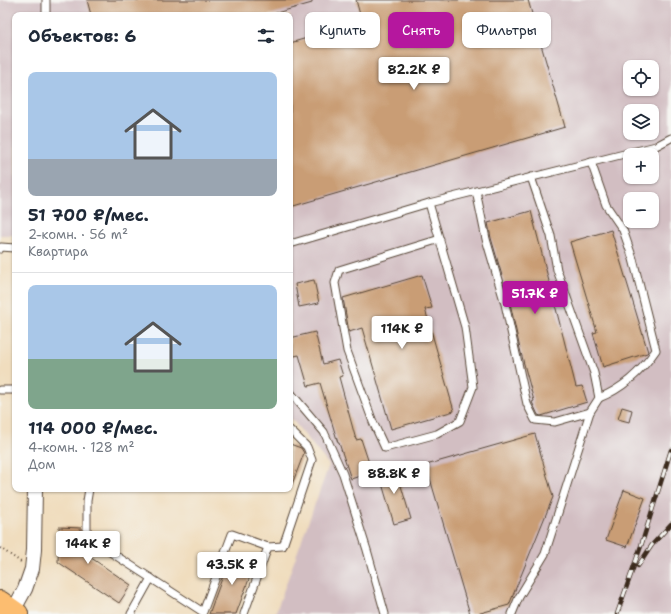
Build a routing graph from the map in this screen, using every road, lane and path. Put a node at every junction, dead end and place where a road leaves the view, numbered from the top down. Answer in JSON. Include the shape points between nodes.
{"nodes":[{"id":1,"x":46,"y":0,"type":"edge"},
{"id":2,"x":46,"y":12,"type":"edge"},
{"id":3,"x":671,"y":138,"type":"edge"},
{"id":4,"x":591,"y":162,"type":"junction"},
{"id":5,"x":531,"y":177,"type":"junction"},
{"id":6,"x":476,"y":191,"type":"junction"},
{"id":7,"x":429,"y":203,"type":"junction"},
{"id":8,"x":440,"y":239,"type":"junction"},
{"id":9,"x":293,"y":243,"type":"edge"},
{"id":10,"x":12,"y":248,"type":"edge"},
{"id":11,"x":0,"y":249,"type":"edge"},
{"id":12,"x":0,"y":390,"type":"edge"},
{"id":13,"x":12,"y":390,"type":"edge"},
{"id":14,"x":293,"y":396,"type":"edge"},
{"id":15,"x":599,"y":398,"type":"junction"},
{"id":16,"x":590,"y":412,"type":"junction"},
{"id":17,"x":293,"y":433,"type":"edge"},
{"id":18,"x":35,"y":492,"type":"edge"},
{"id":19,"x":88,"y":492,"type":"edge"},
{"id":20,"x":268,"y":547,"type":"junction"},
{"id":21,"x":0,"y":548,"type":"edge"},
{"id":22,"x":32,"y":569,"type":"junction"},
{"id":23,"x":151,"y":578,"type":"junction"},
{"id":24,"x":10,"y":610,"type":"edge"},
{"id":25,"x":131,"y":614,"type":"edge"},
{"id":26,"x":244,"y":614,"type":"edge"},
{"id":27,"x":385,"y":614,"type":"edge"},
{"id":28,"x":512,"y":614,"type":"edge"}],
"edges":[{"from":1,"to":2,"type":"lane"},
{"from":3,"to":4,"type":"lane","via":[[656,146]]},
{"from":4,"to":5,"type":"lane"},
{"from":4,"to":15,"type":"lane","via":[[606,205],[623,230],[656,350],[645,366],[630,380]]},
{"from":5,"to":6,"type":"lane"},
{"from":5,"to":15,"type":"lane","via":[[551,236],[557,270],[594,373]]},
{"from":6,"to":7,"type":"lane"},
{"from":6,"to":16,"type":"lane","via":[[527,404],[535,420],[555,422]]},
{"from":7,"to":8,"type":"lane"},
{"from":7,"to":9,"type":"lane"},
{"from":8,"to":8,"type":"lane","via":[[465,327],[473,387],[460,421],[437,434],[385,448],[348,351],[335,283],[339,270]]},
{"from":10,"to":11,"type":"lane"},
{"from":12,"to":13,"type":"lane"},
{"from":14,"to":27,"type":"lane","via":[[324,432],[343,474]]},
{"from":15,"to":16,"type":"lane"},
{"from":16,"to":28,"type":"lane","via":[[545,554],[519,597]]},
{"from":17,"to":20,"type":"lane","via":[[307,447],[312,460],[283,546]]},
{"from":18,"to":22,"type":"street"},
{"from":19,"to":23,"type":"lane","via":[[87,537]]},
{"from":20,"to":23,"type":"lane","via":[[232,534],[203,612]]},
{"from":20,"to":26,"type":"lane"},
{"from":21,"to":22,"type":"path"},
{"from":22,"to":24,"type":"street","via":[[25,589]]},
{"from":23,"to":25,"type":"lane"}]}
